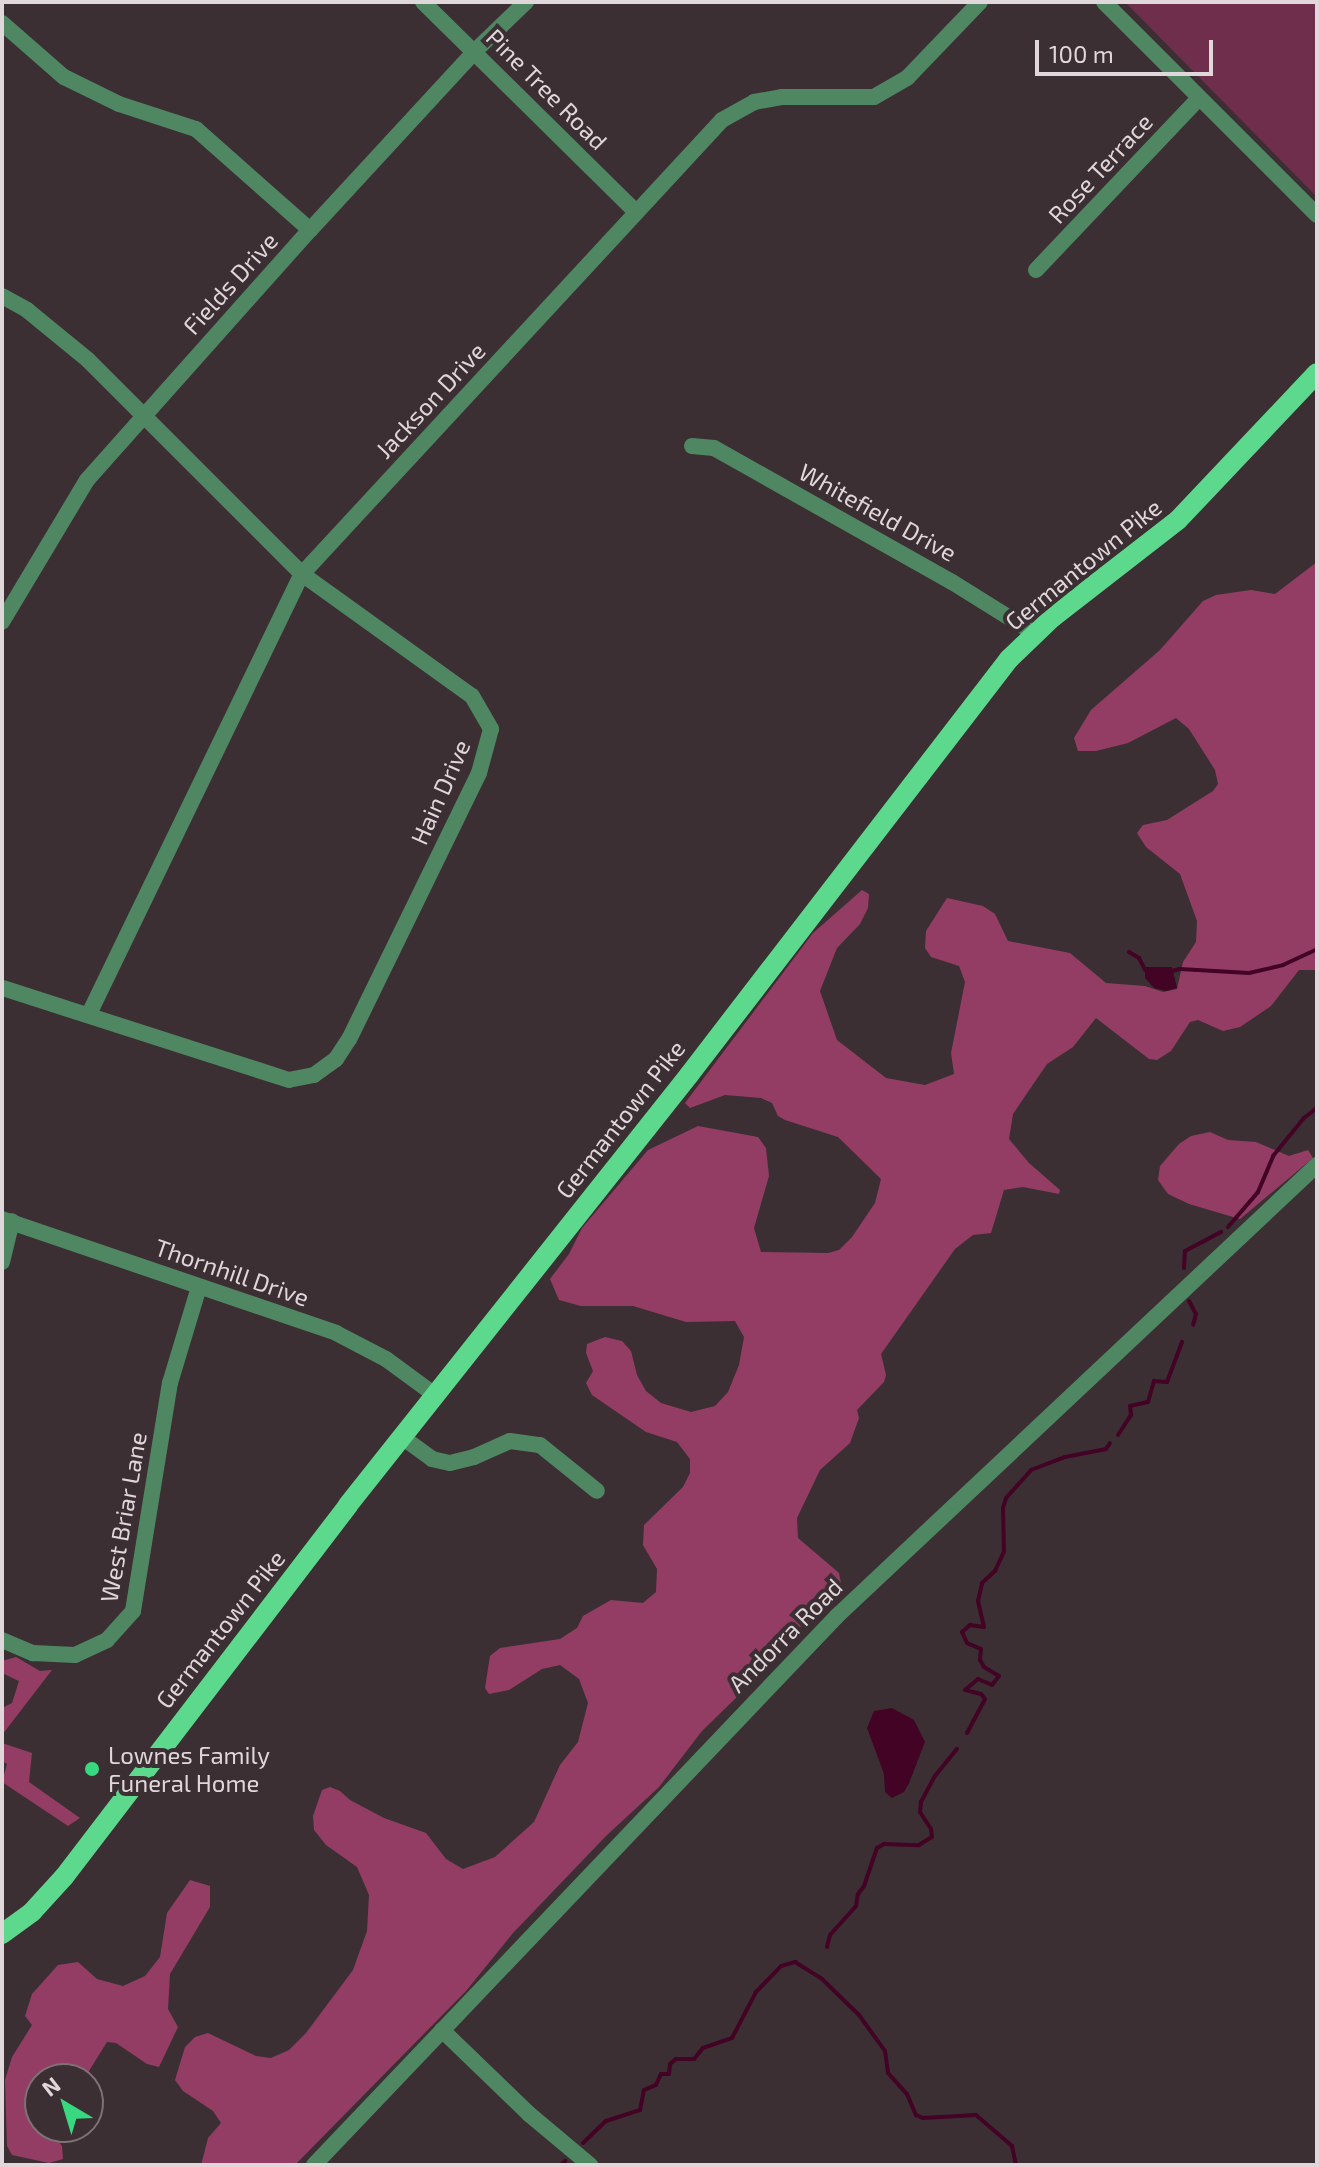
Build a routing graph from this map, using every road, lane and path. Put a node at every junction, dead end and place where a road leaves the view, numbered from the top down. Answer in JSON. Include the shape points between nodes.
{"nodes":[{"id":1,"x":423,"y":2,"type":"edge"},
{"id":2,"x":526,"y":2,"type":"edge"},
{"id":3,"x":980,"y":2,"type":"edge"},
{"id":4,"x":1104,"y":2,"type":"edge"},
{"id":5,"x":2,"y":23,"type":"edge"},
{"id":6,"x":475,"y":51,"type":"junction"},
{"id":7,"x":1199,"y":98,"type":"junction"},
{"id":8,"x":635,"y":211,"type":"junction"},
{"id":9,"x":1317,"y":215,"type":"edge"},
{"id":10,"x":310,"y":230,"type":"junction"},
{"id":11,"x":1036,"y":270,"type":"dead end"},
{"id":12,"x":2,"y":296,"type":"edge"},
{"id":13,"x":1317,"y":373,"type":"edge"},
{"id":14,"x":144,"y":412,"type":"junction"},
{"id":15,"x":692,"y":446,"type":"dead end"},
{"id":16,"x":302,"y":574,"type":"junction"},
{"id":17,"x":2,"y":622,"type":"edge"},
{"id":18,"x":1034,"y":633,"type":"junction"},
{"id":19,"x":2,"y":988,"type":"edge"},
{"id":20,"x":89,"y":1014,"type":"junction"},
{"id":21,"x":1317,"y":1165,"type":"edge"},
{"id":22,"x":7,"y":1220,"type":"edge"},
{"id":23,"x":2,"y":1262,"type":"edge"},
{"id":24,"x":199,"y":1287,"type":"junction"},
{"id":25,"x":435,"y":1395,"type":"junction"},
{"id":26,"x":402,"y":1437,"type":"junction"},
{"id":27,"x":597,"y":1491,"type":"dead end"},
{"id":28,"x":2,"y":1640,"type":"edge"},
{"id":29,"x":2,"y":1934,"type":"edge"},
{"id":30,"x":442,"y":2030,"type":"junction"},
{"id":31,"x":314,"y":2165,"type":"edge"},
{"id":32,"x":590,"y":2165,"type":"edge"}],
"edges":[{"from":1,"to":6,"type":"street","name":"Pine Tree Road"},
{"from":2,"to":6,"type":"street","name":"Fields Drive"},
{"from":3,"to":8,"type":"street","name":"Jackson Drive","via":[[908,77],[874,97],[782,97],[754,102],[722,120]]},
{"from":4,"to":7,"type":"street"},
{"from":5,"to":10,"type":"street","via":[[64,77],[119,104],[196,129]]},
{"from":6,"to":8,"type":"street","name":"Pine Tree Road"},
{"from":6,"to":10,"type":"street","name":"Fields Drive"},
{"from":7,"to":9,"type":"street"},
{"from":7,"to":11,"type":"street","name":"Rose Terrace"},
{"from":8,"to":16,"type":"street","name":"Jackson Drive"},
{"from":10,"to":14,"type":"street","name":"Fields Drive"},
{"from":12,"to":14,"type":"street","name":"Hain Drive","via":[[76,350]]},
{"from":13,"to":18,"type":"main road","name":"Germantown Pike","via":[[1178,520]]},
{"from":14,"to":16,"type":"street","name":"Hain Drive"},
{"from":14,"to":17,"type":"street","name":"Fields Drive","via":[[87,480]]},
{"from":15,"to":18,"type":"street","name":"Whitefield Drive","via":[[714,448],[985,600]]},
{"from":16,"to":20,"type":"street","name":"Jackson Drive"},
{"from":16,"to":20,"type":"street","name":"Hain Drive","via":[[481,706],[491,729],[488,749],[465,801],[344,1049],[314,1075],[289,1080]]},
{"from":18,"to":25,"type":"main road","name":"Germantown Pike"},
{"from":19,"to":20,"type":"street","name":"Hain Drive"},
{"from":21,"to":30,"type":"street","name":"Andorra Road","via":[[827,1625]]},
{"from":22,"to":23,"type":"street"},
{"from":22,"to":24,"type":"street","name":"Thornhill Drive"},
{"from":24,"to":25,"type":"street","name":"Thornhill Drive","via":[[336,1333],[386,1359]]},
{"from":24,"to":28,"type":"street","name":"West Briar Lane","via":[[170,1383],[133,1611],[107,1640],[75,1655],[33,1653]]},
{"from":25,"to":26,"type":"main road","name":"Germantown Pike"},
{"from":26,"to":27,"type":"street","via":[[432,1459],[450,1463],[510,1441],[533,1442]]},
{"from":26,"to":29,"type":"main road","name":"Germantown Pike","via":[[58,1885]]},
{"from":30,"to":31,"type":"street","name":"Andorra Road"},
{"from":30,"to":32,"type":"street"}]}
